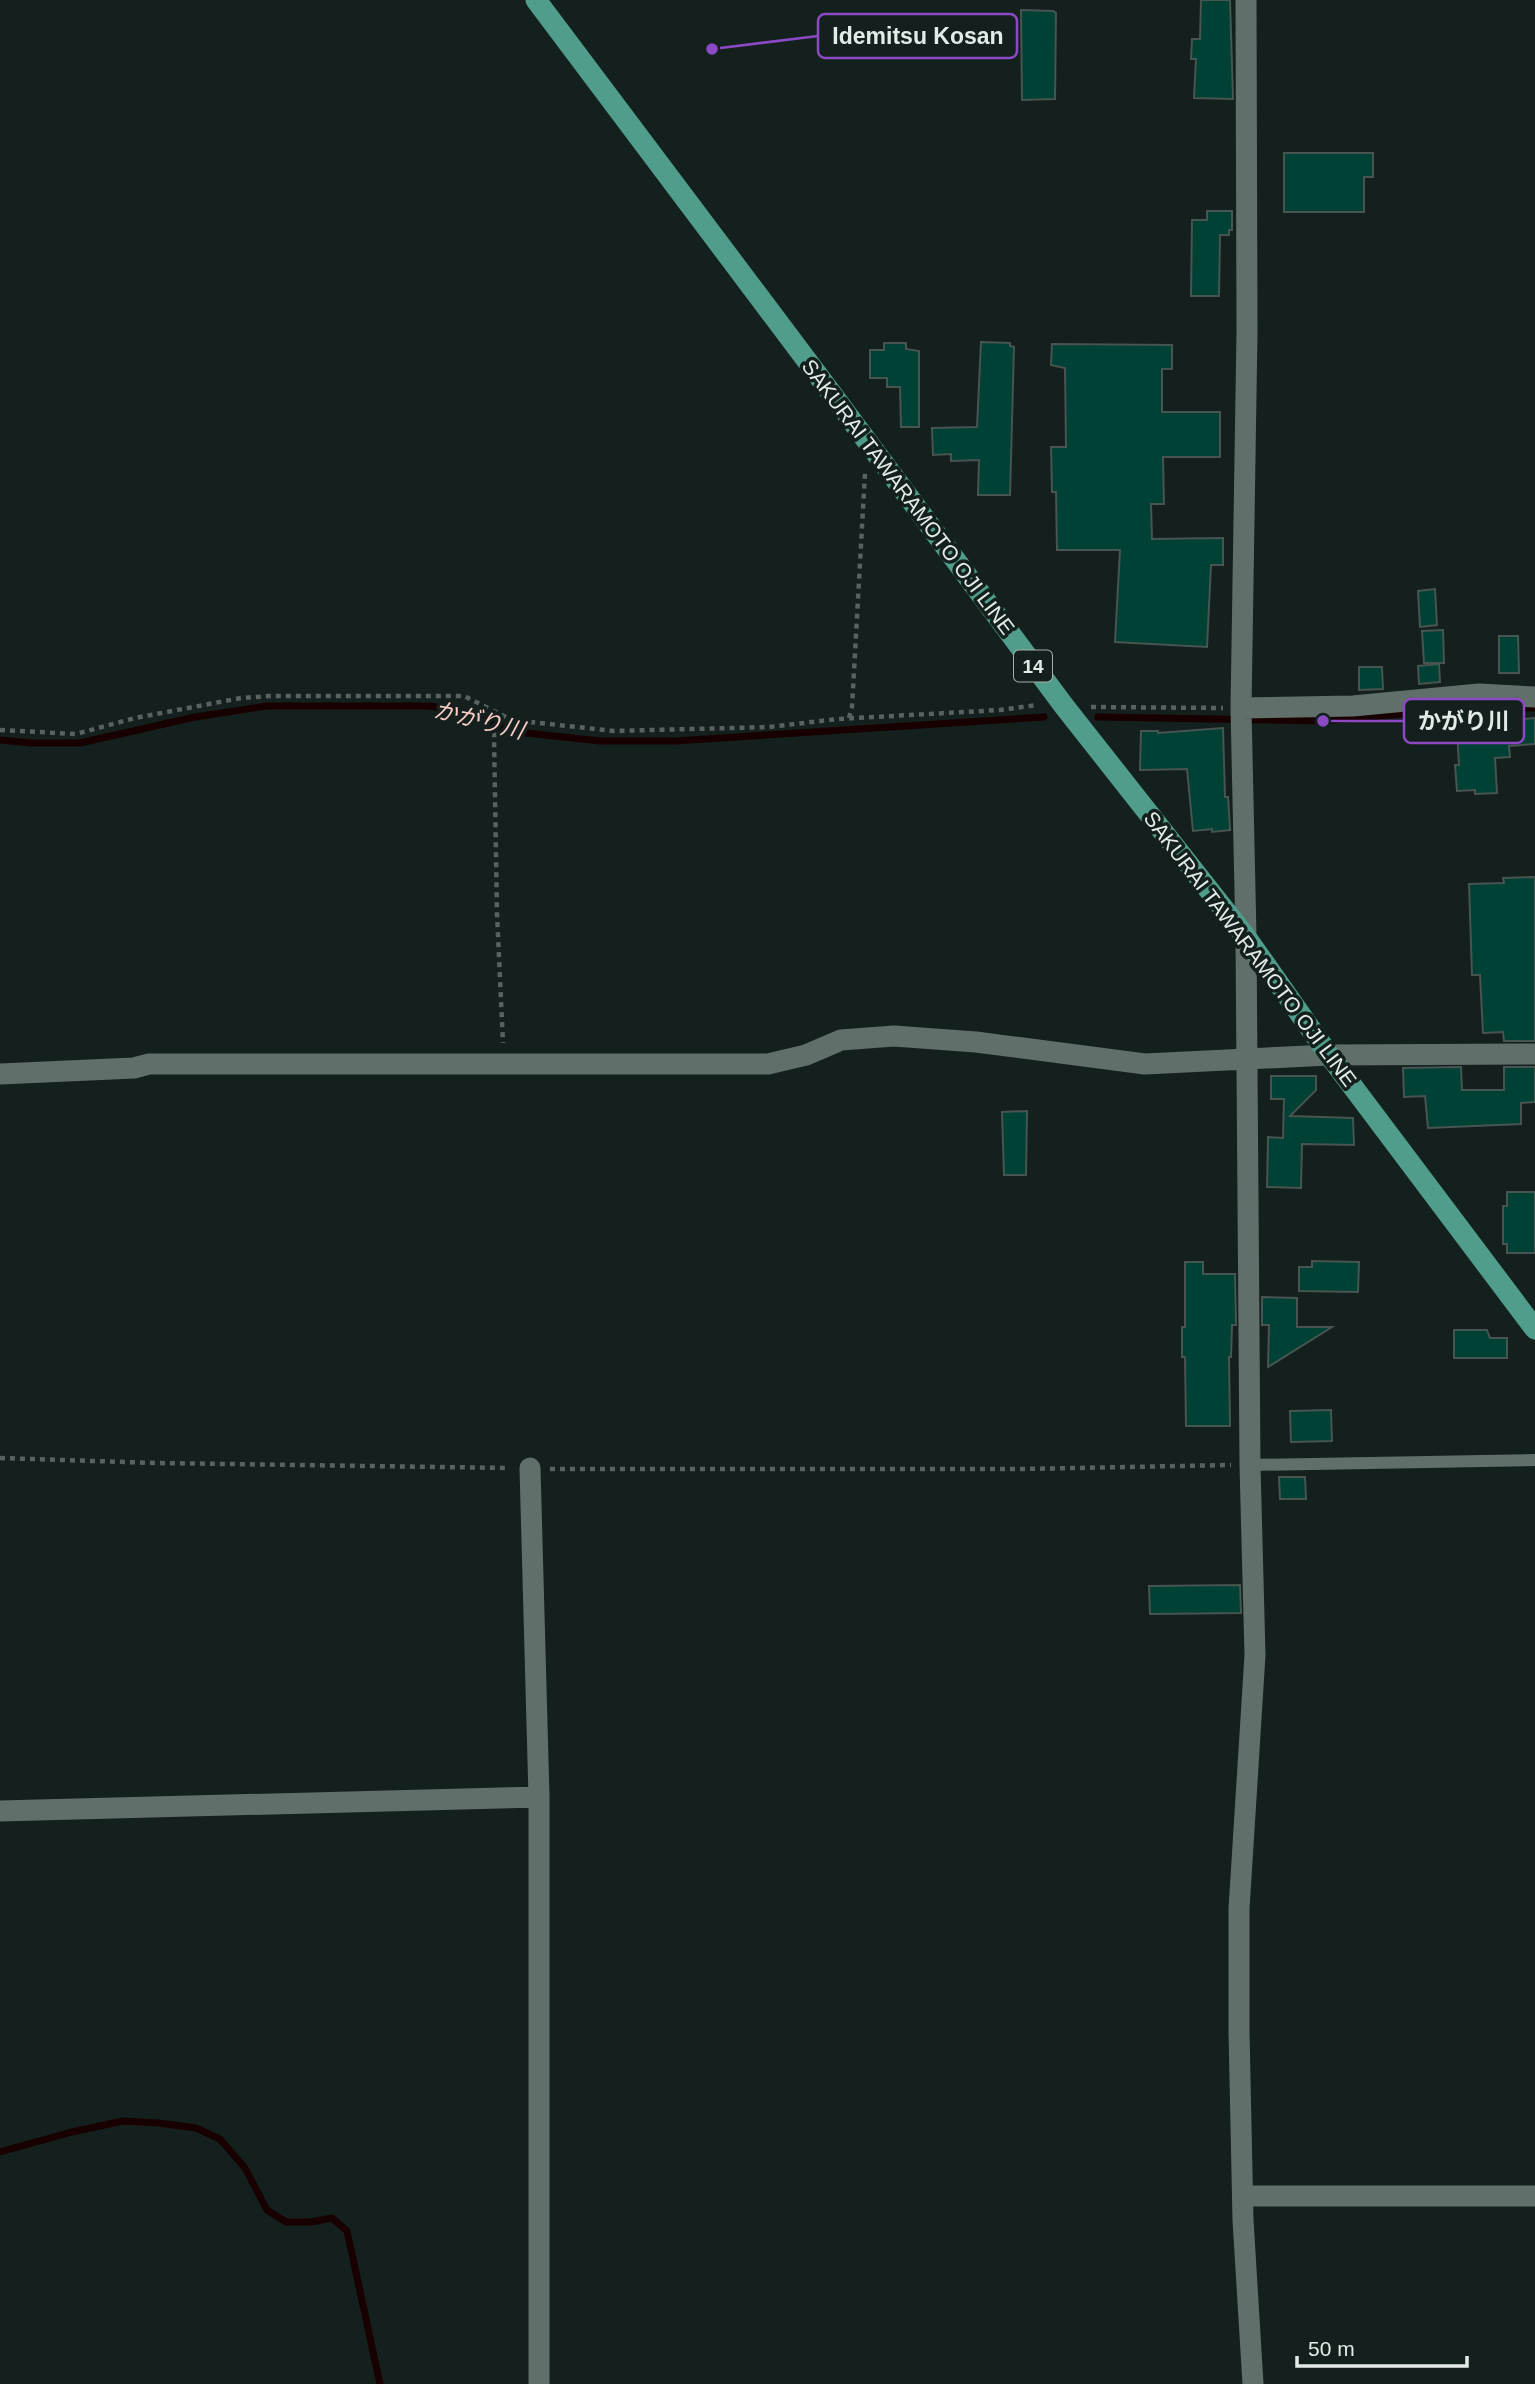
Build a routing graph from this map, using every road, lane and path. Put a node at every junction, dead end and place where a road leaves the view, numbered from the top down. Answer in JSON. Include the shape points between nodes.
{"nodes":[{"id":1,"x":536,"y":0,"type":"edge"},
{"id":2,"x":1246,"y":0,"type":"edge"},
{"id":3,"x":867,"y":441,"type":"junction"},
{"id":4,"x":1535,"y":697,"type":"edge"},
{"id":5,"x":1063,"y":706,"type":"junction"},
{"id":6,"x":1241,"y":708,"type":"junction"},
{"id":7,"x":500,"y":712,"type":"junction"},
{"id":8,"x":849,"y":718,"type":"junction"},
{"id":9,"x":0,"y":730,"type":"edge"},
{"id":10,"x":1246,"y":937,"type":"junction"},
{"id":11,"x":1535,"y":1054,"type":"edge"},
{"id":12,"x":1329,"y":1055,"type":"junction"},
{"id":13,"x":1246,"y":1057,"type":"junction"},
{"id":14,"x":512,"y":1062,"type":"junction"},
{"id":15,"x":0,"y":1074,"type":"edge"},
{"id":16,"x":1535,"y":1329,"type":"edge"},
{"id":17,"x":0,"y":1458,"type":"edge"},
{"id":18,"x":1535,"y":1460,"type":"edge"},
{"id":19,"x":1250,"y":1465,"type":"junction"},
{"id":20,"x":530,"y":1468,"type":"junction"},
{"id":21,"x":539,"y":1797,"type":"junction"},
{"id":22,"x":0,"y":1811,"type":"edge"},
{"id":23,"x":1243,"y":2196,"type":"junction"},
{"id":24,"x":1535,"y":2196,"type":"edge"},
{"id":25,"x":539,"y":2384,"type":"edge"},
{"id":26,"x":1253,"y":2384,"type":"edge"}],
"edges":[{"from":1,"to":3,"type":"main road","name":"SAKURAI TAWARAMOTO OJI LINE","number":"14"},
{"from":2,"to":6,"type":"street"},
{"from":3,"to":5,"type":"main road","name":"SAKURAI TAWARAMOTO OJI LINE","number":"14"},
{"from":3,"to":8,"type":"path"},
{"from":4,"to":6,"type":"street","via":[[1479,695],[1353,706]]},
{"from":5,"to":6,"type":"path"},
{"from":5,"to":8,"type":"path"},
{"from":5,"to":10,"type":"main road","name":"SAKURAI TAWARAMOTO OJI LINE","number":"14"},
{"from":6,"to":10,"type":"street"},
{"from":7,"to":8,"type":"path","via":[[512,720],[614,730],[769,727]]},
{"from":7,"to":9,"type":"path","via":[[464,696],[270,696],[135,718],[76,734]]},
{"from":7,"to":14,"type":"path","via":[[495,737],[497,914],[503,1051]]},
{"from":10,"to":12,"type":"main road","name":"SAKURAI TAWARAMOTO OJI LINE","number":"14"},
{"from":10,"to":13,"type":"street"},
{"from":11,"to":12,"type":"street"},
{"from":12,"to":13,"type":"street"},
{"from":12,"to":16,"type":"main road","name":"SAKURAI TAWARAMOTO OJI LINE","number":"14"},
{"from":13,"to":14,"type":"street","via":[[1145,1064],[894,1036],[841,1040],[768,1064]]},
{"from":13,"to":19,"type":"street"},
{"from":14,"to":15,"type":"street","via":[[149,1064],[134,1069]]},
{"from":17,"to":20,"type":"path"},
{"from":18,"to":19,"type":"lane"},
{"from":19,"to":20,"type":"path"},
{"from":19,"to":23,"type":"street","via":[[1255,1655],[1239,1909]]},
{"from":20,"to":21,"type":"street"},
{"from":21,"to":22,"type":"street"},
{"from":21,"to":25,"type":"street"},
{"from":23,"to":24,"type":"street"},
{"from":23,"to":26,"type":"street"}]}
